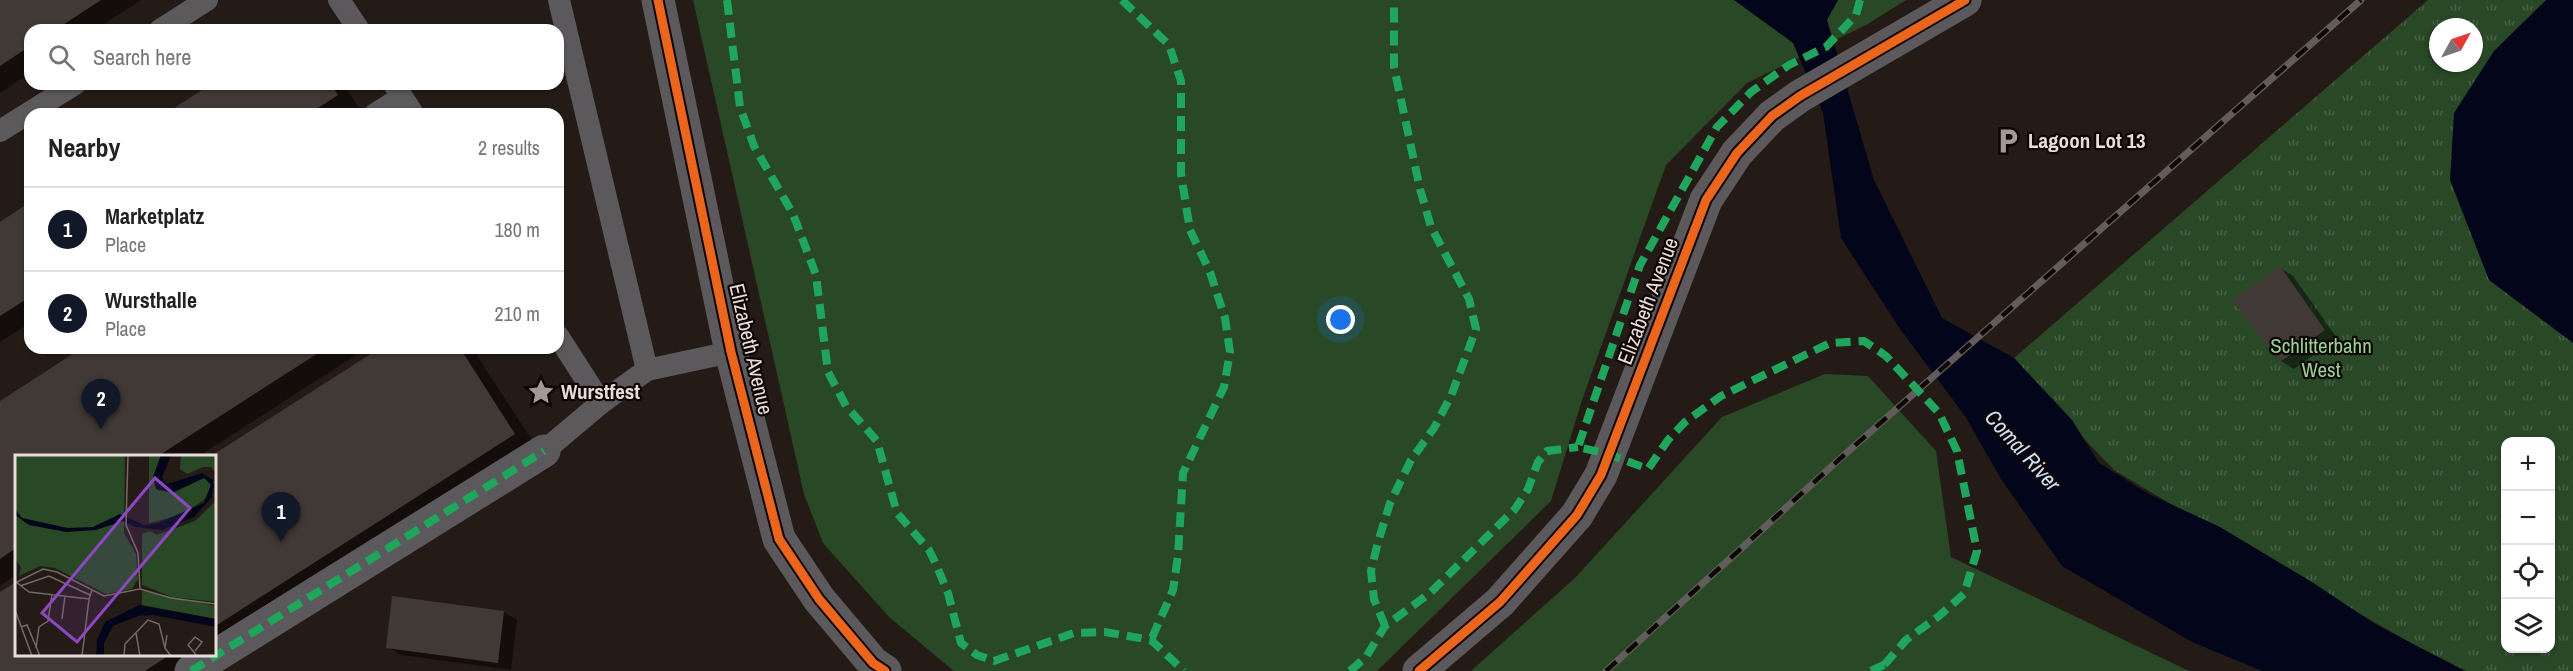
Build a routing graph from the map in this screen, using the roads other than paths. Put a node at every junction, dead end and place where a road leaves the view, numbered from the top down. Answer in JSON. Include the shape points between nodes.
{"nodes":[{"id":1,"x":207,"y":0,"type":"edge"},
{"id":2,"x":339,"y":0,"type":"edge"},
{"id":3,"x":558,"y":0,"type":"edge"},
{"id":4,"x":658,"y":0,"type":"edge"},
{"id":5,"x":1965,"y":0,"type":"edge"},
{"id":6,"x":169,"y":24,"type":"edge"},
{"id":7,"x":354,"y":24,"type":"edge"},
{"id":8,"x":564,"y":24,"type":"edge"},
{"id":9,"x":564,"y":25,"type":"edge"},
{"id":10,"x":65,"y":90,"type":"edge"},
{"id":11,"x":403,"y":98,"type":"edge"},
{"id":12,"x":37,"y":108,"type":"edge"},
{"id":13,"x":386,"y":108,"type":"edge"},
{"id":14,"x":24,"y":116,"type":"edge"},
{"id":15,"x":0,"y":131,"type":"edge"},
{"id":16,"x":564,"y":345,"type":"edge"},
{"id":17,"x":731,"y":352,"type":"junction"},
{"id":18,"x":647,"y":370,"type":"junction"},
{"id":19,"x":601,"y":403,"type":"junction"},
{"id":20,"x":544,"y":451,"type":"joint"},
{"id":21,"x":216,"y":655,"type":"edge"},
{"id":22,"x":215,"y":656,"type":"edge"},
{"id":23,"x":191,"y":671,"type":"edge"},
{"id":24,"x":885,"y":671,"type":"edge"},
{"id":25,"x":1419,"y":671,"type":"edge"}],
"edges":[{"from":1,"to":6,"type":"lane"},
{"from":2,"to":7,"type":"lane"},
{"from":3,"to":8,"type":"lane"},
{"from":4,"to":17,"type":"street","name":"Elizabeth Avenue"},
{"from":5,"to":25,"type":"street","name":"Elizabeth Avenue","via":[[1800,96],[1772,116],[1737,153],[1706,200],[1601,475],[1577,515],[1500,602]]},
{"from":9,"to":18,"type":"lane"},
{"from":10,"to":12,"type":"lane"},
{"from":11,"to":13,"type":"lane"},
{"from":14,"to":15,"type":"lane"},
{"from":16,"to":19,"type":"lane"},
{"from":17,"to":18,"type":"lane"},
{"from":17,"to":24,"type":"street","name":"Elizabeth Avenue","via":[[779,539],[819,599],[873,663]]},
{"from":18,"to":19,"type":"lane"},
{"from":19,"to":20,"type":"lane"},
{"from":20,"to":21,"type":"street"},
{"from":22,"to":23,"type":"street"}]}
